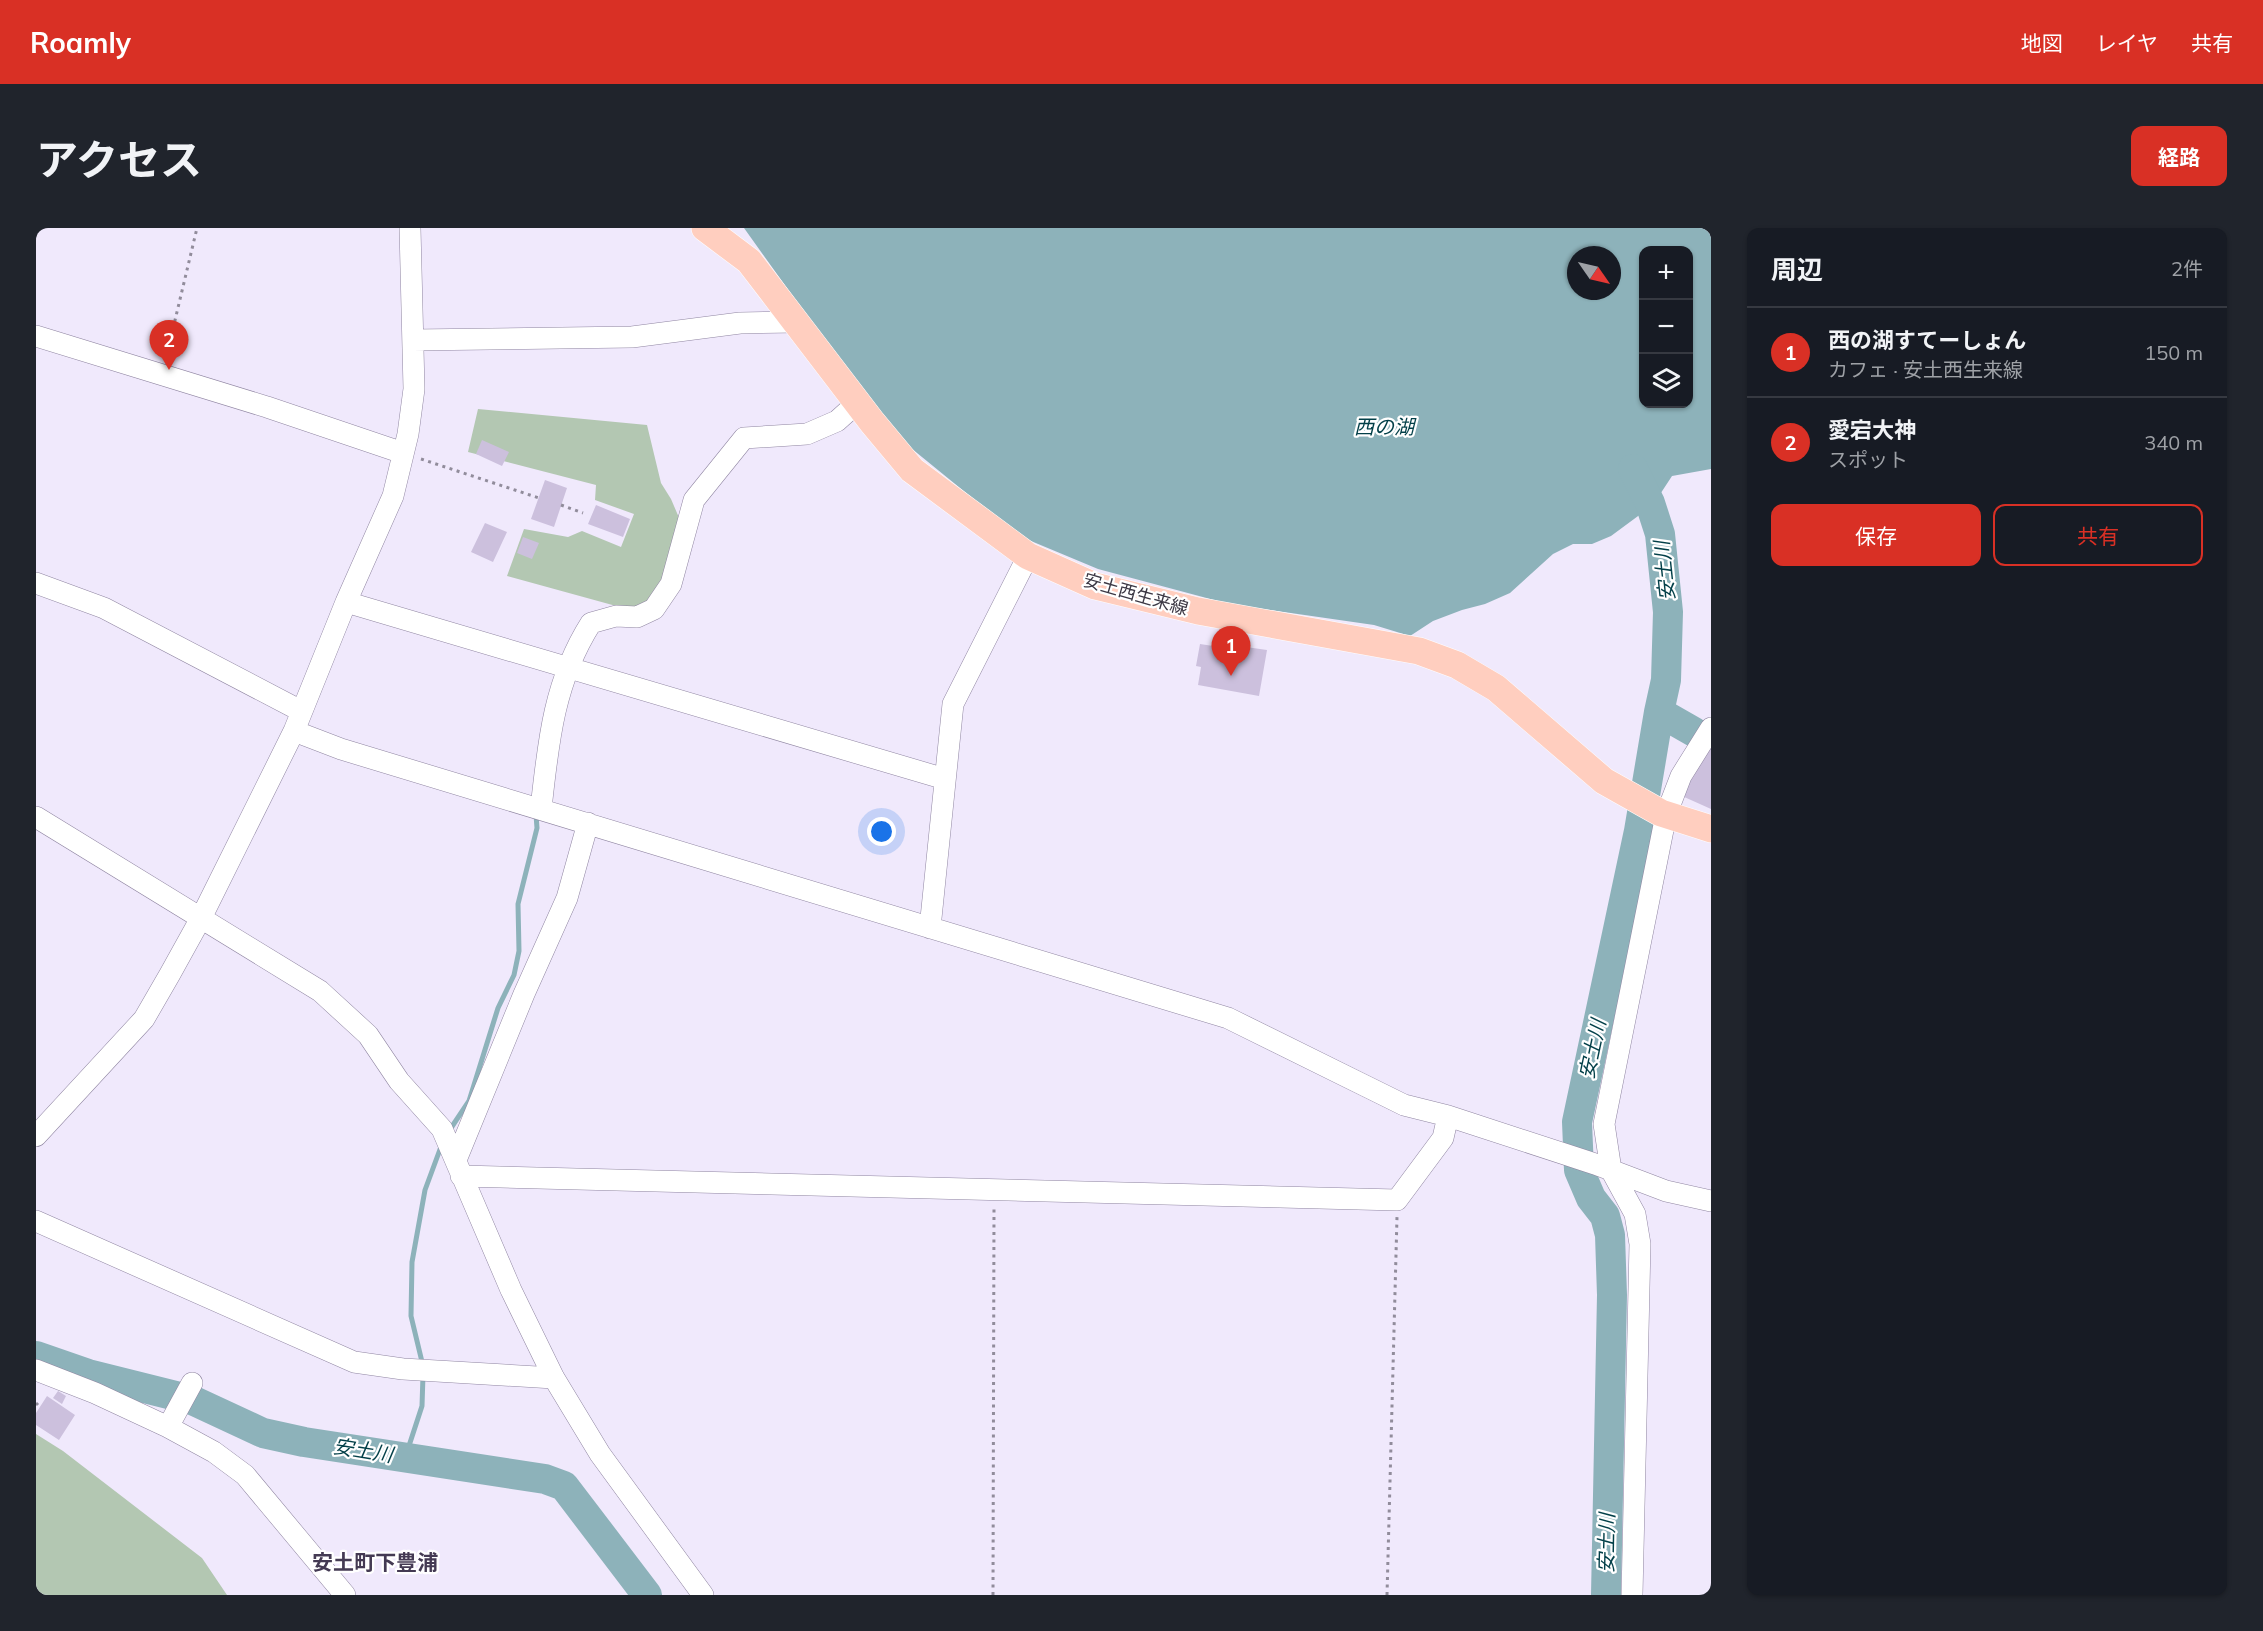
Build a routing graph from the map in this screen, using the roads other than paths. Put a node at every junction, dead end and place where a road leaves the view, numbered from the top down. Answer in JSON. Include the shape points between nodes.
{"nodes":[{"id":1,"x":410,"y":228,"type":"edge"},
{"id":2,"x":705,"y":228,"type":"edge"},
{"id":3,"x":795,"y":322,"type":"junction"},
{"id":4,"x":36,"y":336,"type":"edge"},
{"id":5,"x":413,"y":340,"type":"junction"},
{"id":6,"x":857,"y":403,"type":"junction"},
{"id":7,"x":403,"y":453,"type":"junction"},
{"id":8,"x":1028,"y":556,"type":"junction"},
{"id":9,"x":36,"y":583,"type":"edge"},
{"id":10,"x":346,"y":602,"type":"junction"},
{"id":11,"x":569,"y":668,"type":"junction"},
{"id":12,"x":301,"y":711,"type":"junction"},
{"id":13,"x":1711,"y":728,"type":"edge"},
{"id":14,"x":294,"y":732,"type":"junction"},
{"id":15,"x":945,"y":779,"type":"junction"},
{"id":16,"x":541,"y":809,"type":"junction"},
{"id":17,"x":1664,"y":814,"type":"junction"},
{"id":18,"x":36,"y":817,"type":"edge"},
{"id":19,"x":588,"y":823,"type":"junction"},
{"id":20,"x":1711,"y":829,"type":"edge"},
{"id":21,"x":201,"y":918,"type":"junction"},
{"id":22,"x":930,"y":928,"type":"junction"},
{"id":23,"x":1448,"y":1116,"type":"junction"},
{"id":24,"x":36,"y":1136,"type":"edge"},
{"id":25,"x":456,"y":1162,"type":"junction"},
{"id":26,"x":1603,"y":1167,"type":"junction"},
{"id":27,"x":1711,"y":1201,"type":"edge"},
{"id":28,"x":36,"y":1221,"type":"edge"},
{"id":29,"x":36,"y":1370,"type":"edge"},
{"id":30,"x":554,"y":1378,"type":"junction"},
{"id":31,"x":192,"y":1383,"type":"dead end"},
{"id":32,"x":168,"y":1427,"type":"junction"},
{"id":33,"x":345,"y":1595,"type":"edge"},
{"id":34,"x":703,"y":1595,"type":"edge"},
{"id":35,"x":1632,"y":1595,"type":"edge"}],
"edges":[{"from":1,"to":5,"type":"street"},
{"from":2,"to":3,"type":"main road","name":"安土西生来線","via":[[749,261]]},
{"from":3,"to":5,"type":"street","via":[[740,323],[632,337]]},
{"from":3,"to":6,"type":"main road","name":"安土西生来線"},
{"from":4,"to":7,"type":"street"},
{"from":5,"to":7,"type":"street","via":[[414,388]]},
{"from":6,"to":8,"type":"main road","name":"安土西生来線","via":[[912,470]]},
{"from":6,"to":11,"type":"street","via":[[837,421],[807,434],[744,438],[694,500],[671,585],[654,609],[637,617],[616,616],[591,623]]},
{"from":7,"to":10,"type":"street","via":[[393,495]]},
{"from":8,"to":15,"type":"street","via":[[953,704]]},
{"from":8,"to":17,"type":"main road","name":"安土西生来線","via":[[1095,586],[1198,611],[1419,651],[1456,665],[1496,688],[1604,781]]},
{"from":9,"to":12,"type":"street","via":[[104,608]]},
{"from":10,"to":11,"type":"street"},
{"from":10,"to":12,"type":"street"},
{"from":11,"to":15,"type":"street"},
{"from":11,"to":16,"type":"street","via":[[557,697]]},
{"from":12,"to":14,"type":"street"},
{"from":13,"to":17,"type":"street","via":[[1681,776]]},
{"from":14,"to":16,"type":"street"},
{"from":14,"to":21,"type":"street"},
{"from":15,"to":22,"type":"street"},
{"from":16,"to":19,"type":"street"},
{"from":17,"to":20,"type":"main road","name":"安土西生来線"},
{"from":17,"to":26,"type":"street","via":[[1604,1124]]},
{"from":18,"to":21,"type":"street"},
{"from":19,"to":22,"type":"street"},
{"from":19,"to":25,"type":"street","via":[[567,898]]},
{"from":21,"to":24,"type":"street","via":[[144,1019]]},
{"from":21,"to":25,"type":"street","via":[[320,991],[369,1035],[399,1081],[442,1129]]},
{"from":22,"to":23,"type":"street","via":[[1228,1018],[1404,1105]]},
{"from":23,"to":25,"type":"street","via":[[1443,1138],[1397,1200],[994,1191]]},
{"from":23,"to":26,"type":"street"},
{"from":25,"to":30,"type":"street"},
{"from":26,"to":27,"type":"street","via":[[1666,1191]]},
{"from":26,"to":35,"type":"street","via":[[1635,1214],[1640,1244]]},
{"from":28,"to":30,"type":"street","via":[[354,1362],[412,1370]]},
{"from":29,"to":32,"type":"street"},
{"from":30,"to":34,"type":"street","via":[[600,1454]]},
{"from":31,"to":32,"type":"street"},
{"from":32,"to":33,"type":"street","via":[[214,1452],[245,1475]]}]}
